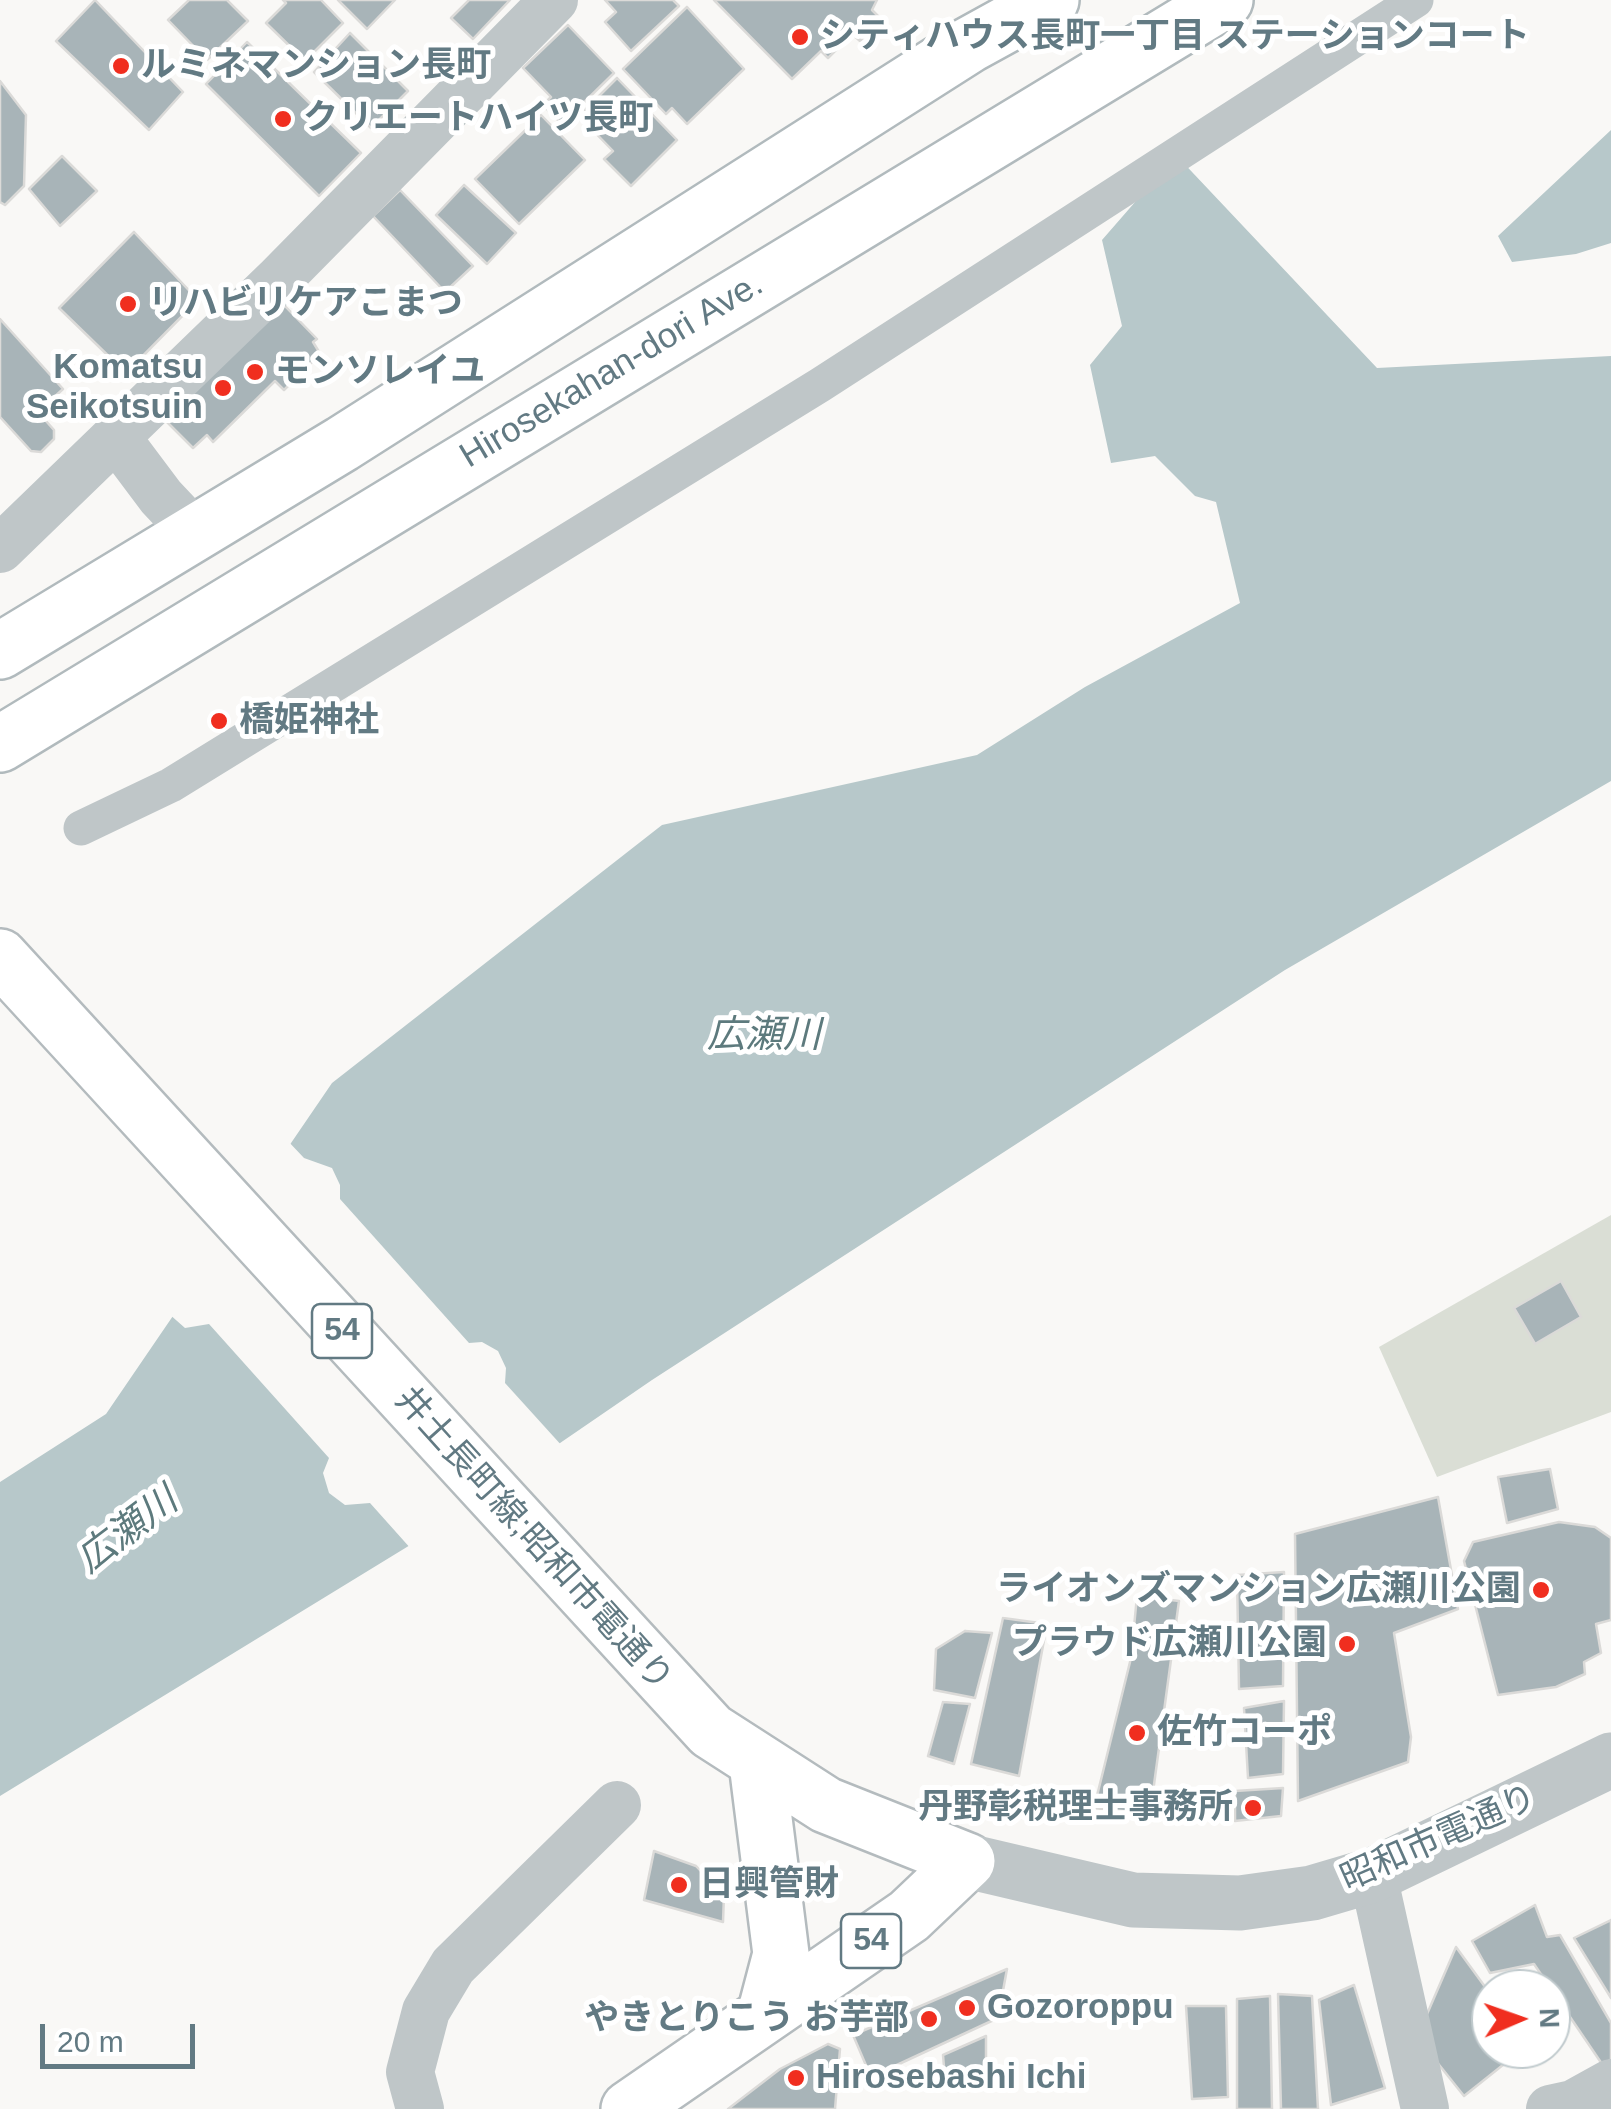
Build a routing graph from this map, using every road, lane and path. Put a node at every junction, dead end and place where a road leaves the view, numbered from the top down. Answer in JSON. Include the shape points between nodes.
{"nodes":[{"id":1,"x":554,"y":0,"type":"edge"},
{"id":2,"x":1052,"y":0,"type":"edge"},
{"id":3,"x":1225,"y":0,"type":"edge"},
{"id":4,"x":1416,"y":0,"type":"edge"},
{"id":5,"x":116,"y":437,"type":"junction"},
{"id":6,"x":194,"y":532,"type":"junction"},
{"id":7,"x":0,"y":549,"type":"edge"},
{"id":8,"x":0,"y":651,"type":"edge"},
{"id":9,"x":0,"y":744,"type":"edge"},
{"id":10,"x":81,"y":828,"type":"dead end"},
{"id":11,"x":3,"y":960,"type":"edge"},
{"id":12,"x":1611,"y":1760,"type":"edge"},
{"id":13,"x":757,"y":1763,"type":"junction"},
{"id":14,"x":617,"y":1805,"type":"dead end"},
{"id":15,"x":966,"y":1861,"type":"junction"},
{"id":16,"x":1373,"y":1875,"type":"junction"},
{"id":17,"x":766,"y":2011,"type":"junction"},
{"id":18,"x":1611,"y":2083,"type":"edge"},
{"id":19,"x":420,"y":2109,"type":"edge"},
{"id":20,"x":629,"y":2109,"type":"edge"},
{"id":21,"x":1425,"y":2109,"type":"edge"},
{"id":22,"x":1550,"y":2109,"type":"edge"}],
"edges":[{"from":1,"to":5,"type":"street"},
{"from":2,"to":6,"type":"main road","via":[[969,45]]},
{"from":3,"to":9,"type":"main road","name":"Hirosekahan-dori Ave."},
{"from":4,"to":10,"type":"street","via":[[820,385],[171,785]]},
{"from":5,"to":6,"type":"street"},
{"from":5,"to":7,"type":"street"},
{"from":6,"to":8,"type":"main road"},
{"from":11,"to":13,"type":"main road","name":"井土長町線;昭和市電通り","number":"54","via":[[677,1698]]},
{"from":12,"to":16,"type":"street","name":"昭和市電通り"},
{"from":13,"to":15,"type":"main road","name":"井土長町線;昭和市電通り","number":"54","via":[[826,1805]]},
{"from":13,"to":17,"type":"main road","via":[[781,1954]]},
{"from":14,"to":19,"type":"street","via":[[454,1966],[426,2011],[410,2072]]},
{"from":15,"to":16,"type":"street","name":"昭和市電通り","via":[[1134,1900],[1240,1903],[1312,1893]]},
{"from":15,"to":17,"type":"main road","number":"54","via":[[908,1916]]},
{"from":16,"to":21,"type":"street"},
{"from":17,"to":20,"type":"main road","number":"54"},
{"from":18,"to":22,"type":"street"}]}
